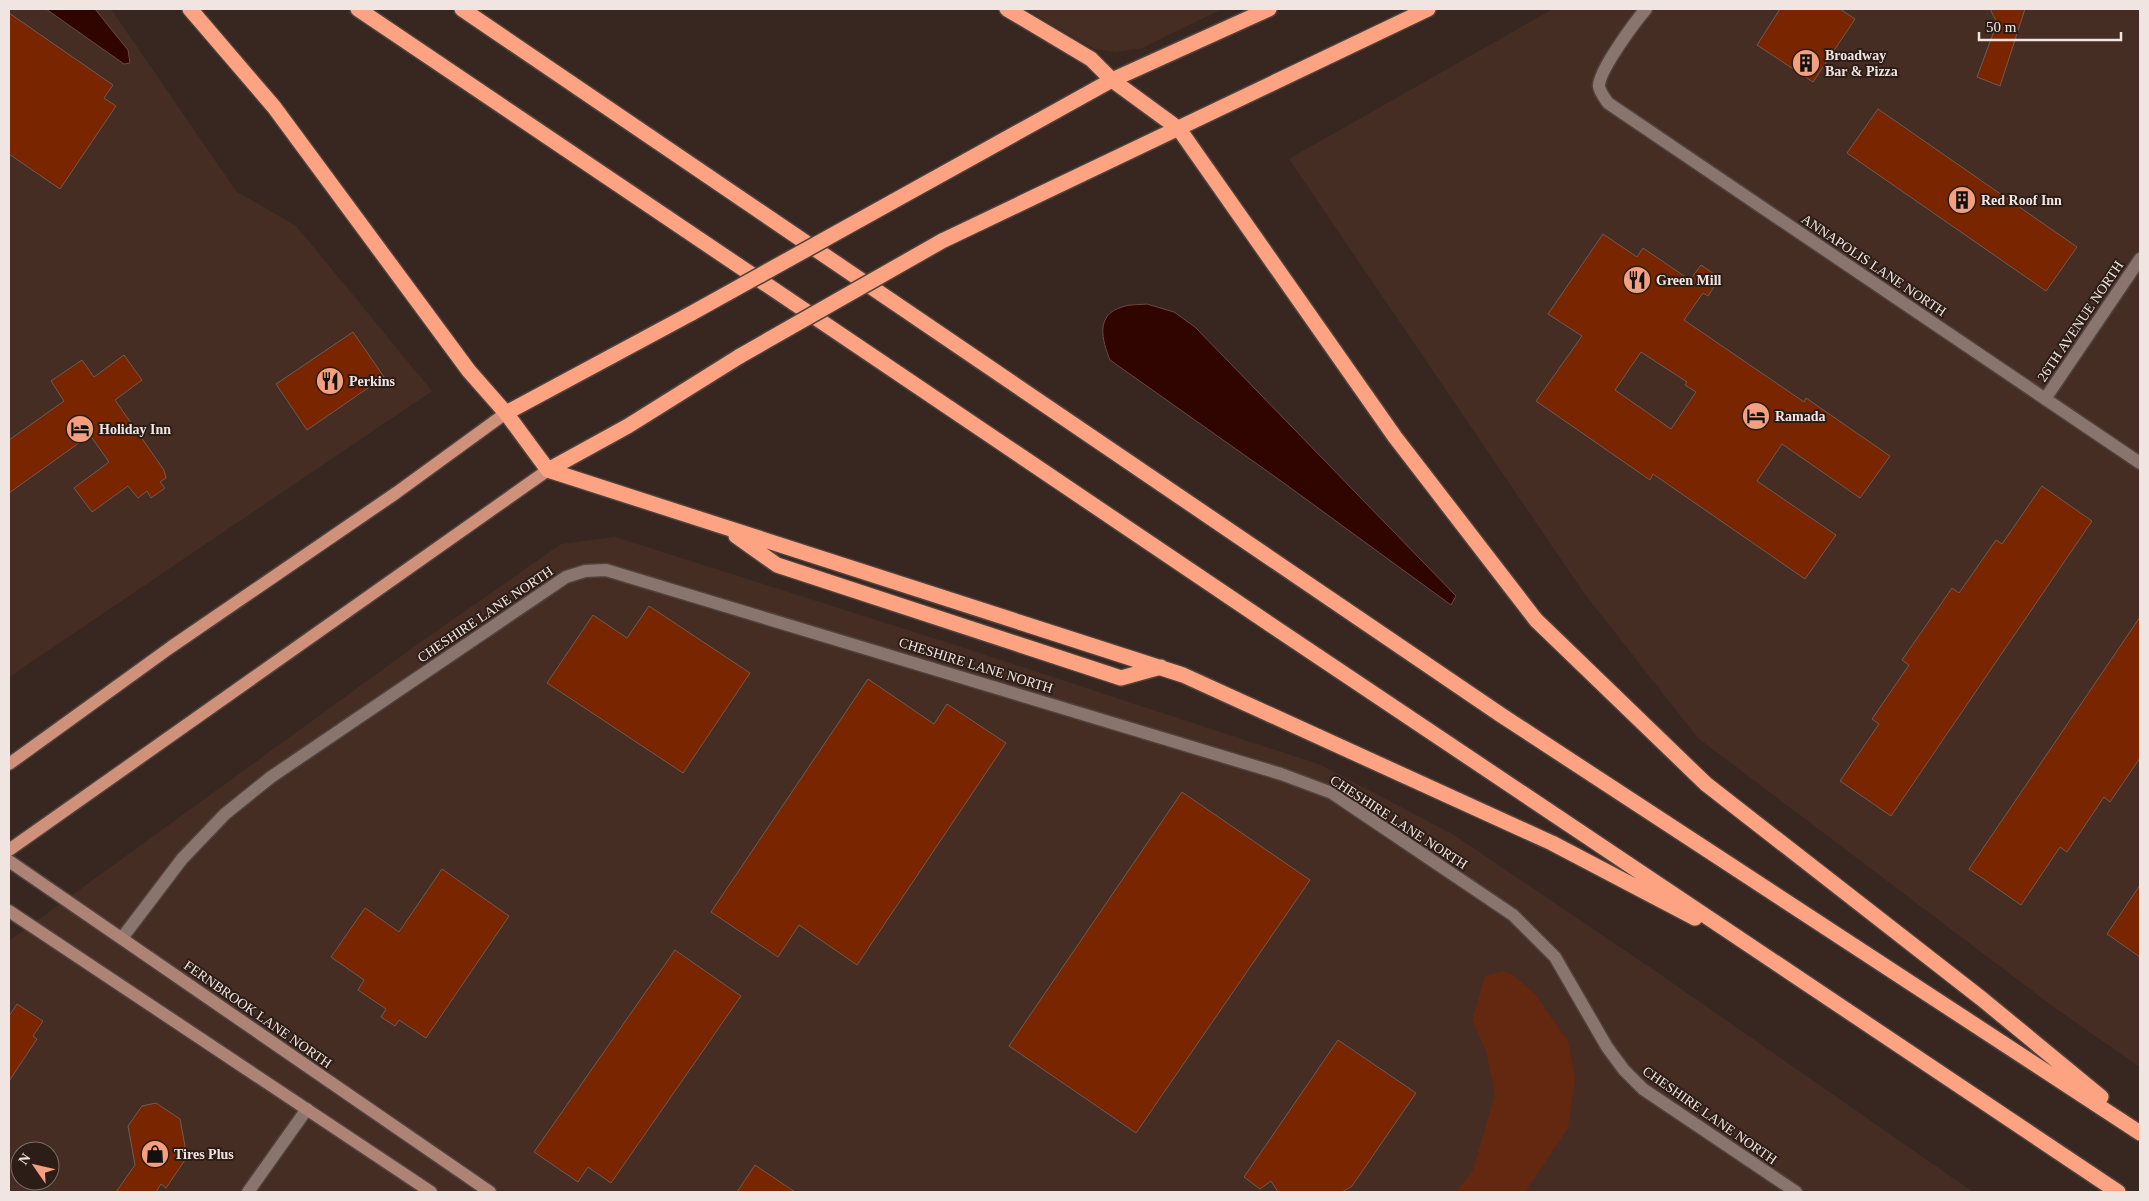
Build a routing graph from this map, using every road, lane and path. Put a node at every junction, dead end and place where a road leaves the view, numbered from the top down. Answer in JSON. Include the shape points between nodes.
{"nodes":[{"id":1,"x":190,"y":9,"type":"edge"},
{"id":2,"x":358,"y":9,"type":"edge"},
{"id":3,"x":462,"y":9,"type":"edge"},
{"id":4,"x":1007,"y":9,"type":"edge"},
{"id":5,"x":1269,"y":9,"type":"edge"},
{"id":6,"x":1428,"y":9,"type":"edge"},
{"id":7,"x":1646,"y":9,"type":"edge"},
{"id":8,"x":1112,"y":80,"type":"junction"},
{"id":9,"x":1179,"y":129,"type":"junction"},
{"id":10,"x":2140,"y":259,"type":"edge"},
{"id":11,"x":2046,"y":400,"type":"junction"},
{"id":12,"x":506,"y":413,"type":"junction"},
{"id":13,"x":2140,"y":463,"type":"edge"},
{"id":14,"x":548,"y":470,"type":"junction"},
{"id":15,"x":725,"y":528,"type":"junction"},
{"id":16,"x":1162,"y":667,"type":"junction"},
{"id":17,"x":9,"y":764,"type":"edge"},
{"id":18,"x":9,"y":850,"type":"edge"},
{"id":19,"x":9,"y":861,"type":"edge"},
{"id":20,"x":9,"y":911,"type":"edge"},
{"id":21,"x":122,"y":938,"type":"junction"},
{"id":22,"x":1767,"y":956,"type":"junction"},
{"id":23,"x":307,"y":1108,"type":"junction"},
{"id":24,"x":2140,"y":1132,"type":"edge"},
{"id":25,"x":248,"y":1192,"type":"edge"},
{"id":26,"x":431,"y":1192,"type":"edge"},
{"id":27,"x":490,"y":1192,"type":"edge"},
{"id":28,"x":1796,"y":1192,"type":"edge"},
{"id":29,"x":2118,"y":1192,"type":"edge"}],
"edges":[{"from":1,"to":12,"type":"highway","via":[[274,107],[469,371]]},
{"from":2,"to":22,"type":"highway"},
{"from":3,"to":24,"type":"highway","via":[[1501,715]]},
{"from":4,"to":8,"type":"highway","via":[[1091,59]]},
{"from":5,"to":8,"type":"highway"},
{"from":6,"to":9,"type":"highway"},
{"from":7,"to":11,"type":"street","name":"ANNAPOLIS LANE NORTH","via":[[1609,61],[1599,85],[1608,103]]},
{"from":8,"to":9,"type":"highway"},
{"from":8,"to":12,"type":"highway","bridge":true},
{"from":9,"to":14,"type":"highway","bridge":true,"via":[[942,240]]},
{"from":9,"to":24,"type":"highway","via":[[1394,437],[1536,620],[1706,784],[1982,999]]},
{"from":10,"to":11,"type":"street","name":"26TH AVENUE NORTH"},
{"from":11,"to":13,"type":"street","name":"ANNAPOLIS LANE NORTH"},
{"from":12,"to":14,"type":"highway"},
{"from":12,"to":17,"type":"main road"},
{"from":14,"to":15,"type":"highway"},
{"from":14,"to":18,"type":"main road"},
{"from":15,"to":16,"type":"highway"},
{"from":15,"to":16,"type":"highway","via":[[777,565],[1121,678]]},
{"from":16,"to":22,"type":"highway","via":[[1552,843]]},
{"from":19,"to":21,"type":"street","name":"FERNBROOK LANE NORTH"},
{"from":20,"to":23,"type":"street"},
{"from":21,"to":27,"type":"street","name":"FERNBROOK LANE NORTH"},
{"from":21,"to":28,"type":"street","name":"CHESHIRE LANE NORTH","via":[[182,859],[225,814],[271,777],[566,577],[585,571],[606,570],[1281,774],[1332,794],[1513,915],[1555,957],[1607,1047],[1643,1089]]},
{"from":22,"to":29,"type":"highway"},
{"from":23,"to":25,"type":"street"},
{"from":23,"to":26,"type":"street"}]}
